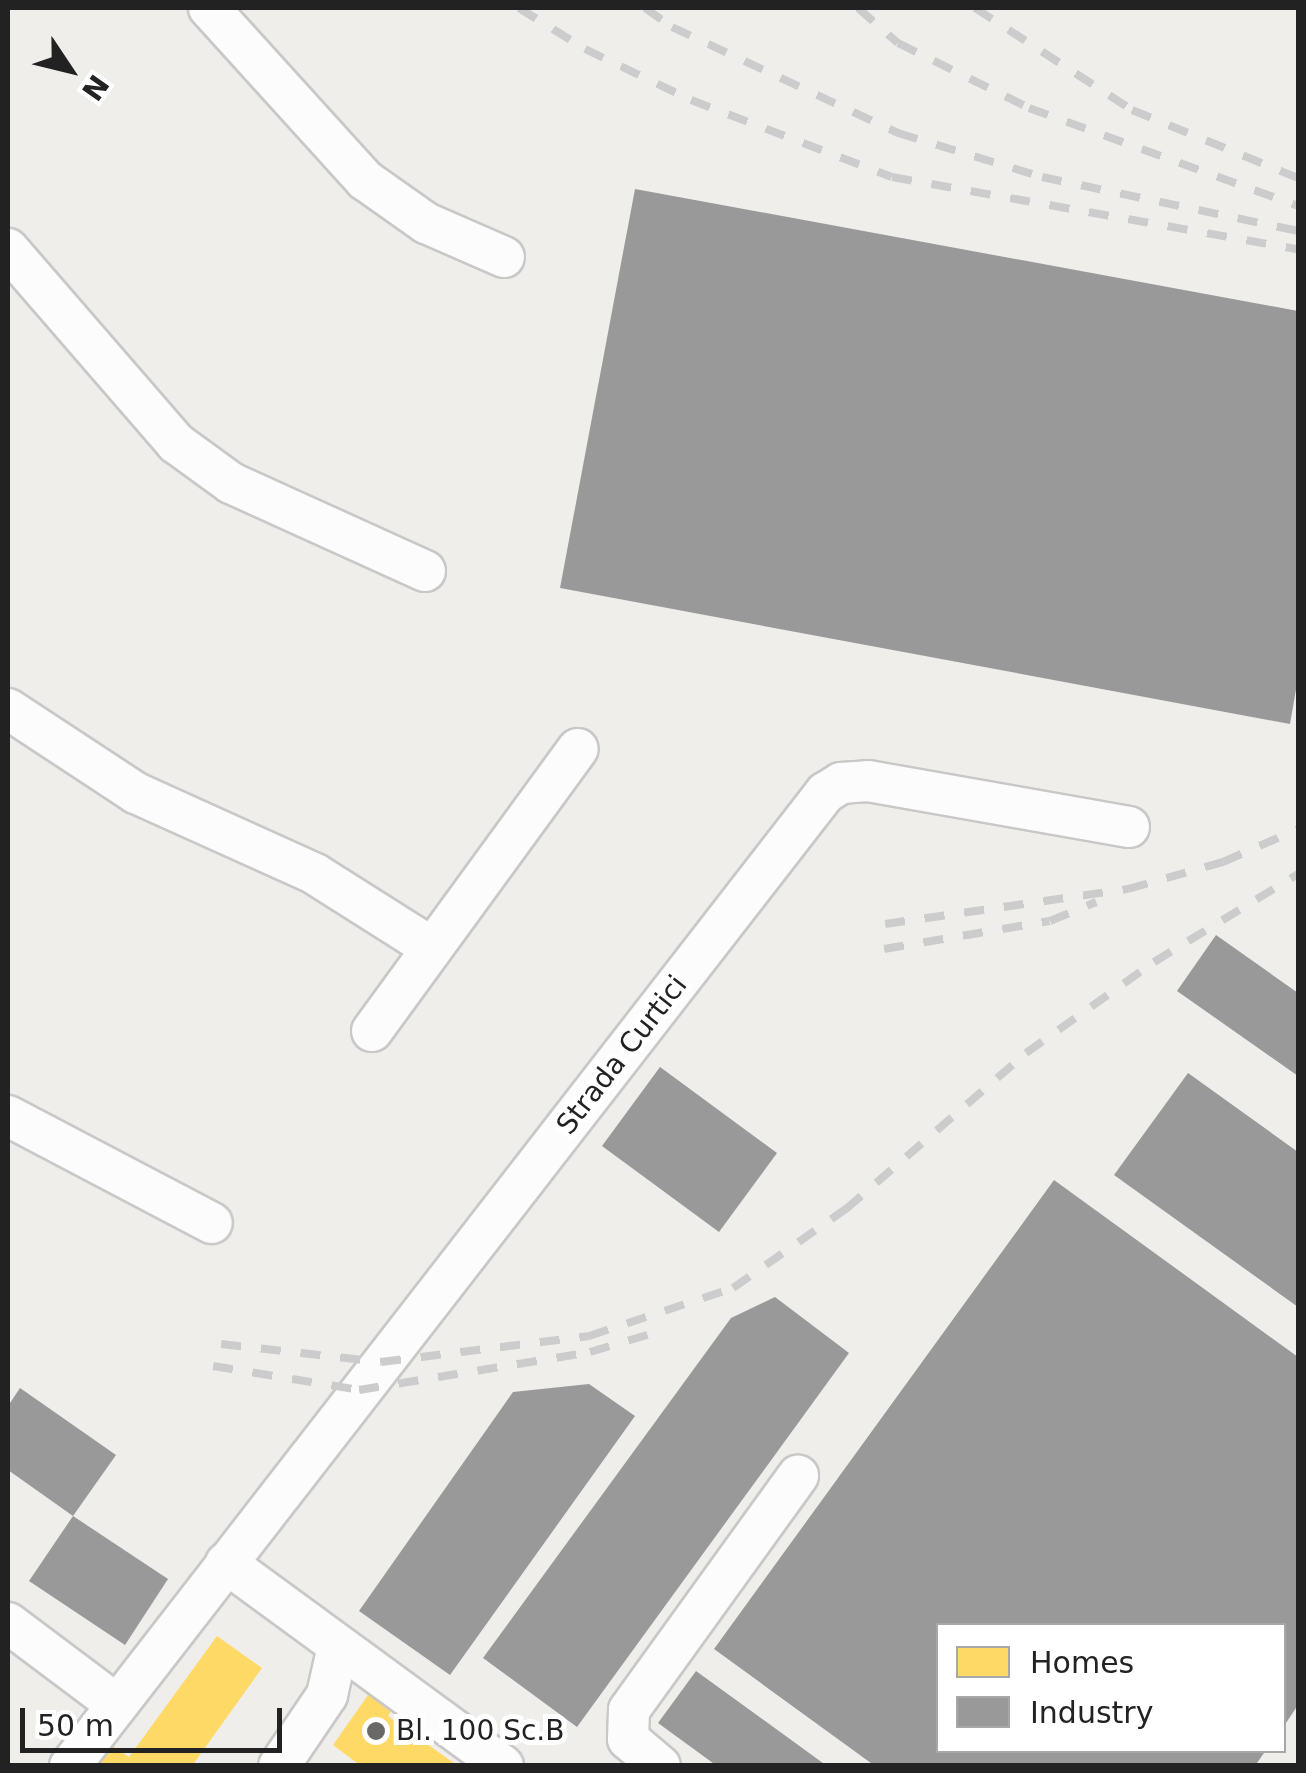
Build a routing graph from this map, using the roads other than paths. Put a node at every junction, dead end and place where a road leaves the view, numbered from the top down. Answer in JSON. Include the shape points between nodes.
{"nodes":[{"id":1,"x":210,"y":8,"type":"edge"},
{"id":2,"x":8,"y":249,"type":"edge"},
{"id":3,"x":504,"y":258,"type":"dead end"},
{"id":4,"x":425,"y":571,"type":"dead end"},
{"id":5,"x":8,"y":709,"type":"edge"},
{"id":6,"x":578,"y":749,"type":"dead end"},
{"id":7,"x":1129,"y":827,"type":"dead end"},
{"id":8,"x":432,"y":948,"type":"junction"},
{"id":9,"x":372,"y":1030,"type":"dead end"},
{"id":10,"x":8,"y":1116,"type":"edge"},
{"id":11,"x":212,"y":1223,"type":"dead end"},
{"id":12,"x":798,"y":1476,"type":"dead end"},
{"id":13,"x":226,"y":1563,"type":"junction"},
{"id":14,"x":8,"y":1623,"type":"edge"},
{"id":15,"x":338,"y":1646,"type":"junction"},
{"id":16,"x":116,"y":1704,"type":"junction"},
{"id":17,"x":289,"y":1762,"type":"edge"},
{"id":18,"x":70,"y":1766,"type":"edge"},
{"id":19,"x":503,"y":1766,"type":"edge"},
{"id":20,"x":660,"y":1766,"type":"edge"}],
"edges":[{"from":1,"to":3,"type":"street","via":[[365,180],[426,223]]},
{"from":2,"to":4,"type":"street","via":[[176,443],[231,483]]},
{"from":5,"to":8,"type":"street","via":[[136,793],[315,874]]},
{"from":6,"to":8,"type":"street"},
{"from":7,"to":13,"type":"street","name":"Strada Curtici","via":[[868,780],[825,793]]},
{"from":8,"to":9,"type":"street"},
{"from":10,"to":11,"type":"street"},
{"from":12,"to":20,"type":"street","via":[[629,1710],[628,1740]]},
{"from":13,"to":15,"type":"street"},
{"from":13,"to":16,"type":"street","name":"Strada Curtici"},
{"from":14,"to":16,"type":"street"},
{"from":15,"to":17,"type":"street","via":[[327,1694]]},
{"from":15,"to":19,"type":"street"},
{"from":16,"to":18,"type":"street","name":"Strada Curtici"}]}
